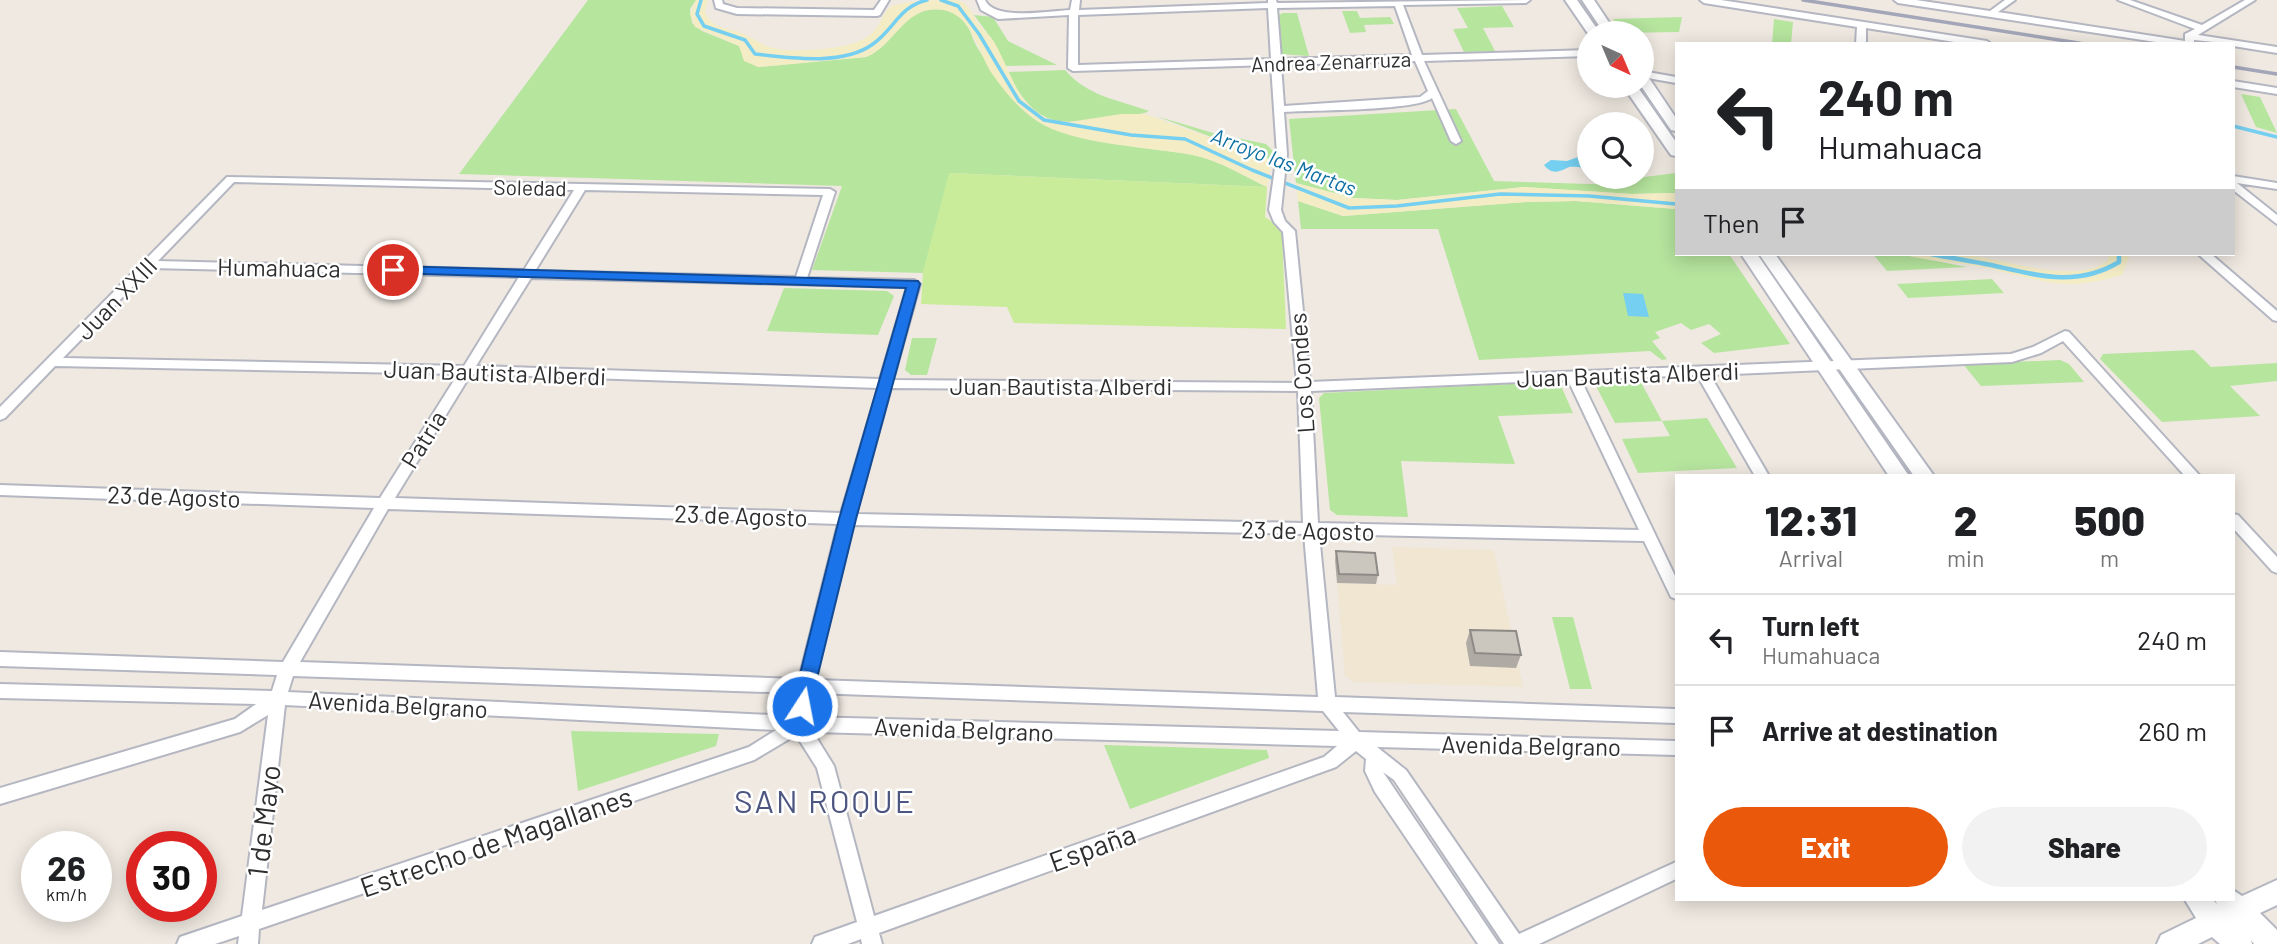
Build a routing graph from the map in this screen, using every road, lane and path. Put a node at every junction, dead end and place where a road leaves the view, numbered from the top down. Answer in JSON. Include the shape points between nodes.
{"nodes":[{"id":1,"x":718,"y":0,"type":"edge"},
{"id":2,"x":885,"y":0,"type":"edge"},
{"id":3,"x":981,"y":0,"type":"edge"},
{"id":4,"x":1076,"y":0,"type":"edge"},
{"id":5,"x":1526,"y":0,"type":"edge"},
{"id":6,"x":1571,"y":0,"type":"edge"},
{"id":7,"x":1588,"y":0,"type":"edge"},
{"id":8,"x":1704,"y":0,"type":"edge"},
{"id":9,"x":1898,"y":0,"type":"edge"},
{"id":10,"x":1938,"y":0,"type":"edge"},
{"id":11,"x":2011,"y":0,"type":"edge"},
{"id":12,"x":2122,"y":0,"type":"edge"},
{"id":13,"x":2251,"y":0,"type":"edge"},
{"id":14,"x":1398,"y":2,"type":"edge"},
{"id":15,"x":1173,"y":4,"type":"edge"},
{"id":16,"x":1272,"y":4,"type":"edge"},
{"id":17,"x":1994,"y":12,"type":"junction"},
{"id":18,"x":1074,"y":13,"type":"junction"},
{"id":19,"x":1586,"y":21,"type":"edge"},
{"id":20,"x":1602,"y":21,"type":"edge"},
{"id":21,"x":1862,"y":24,"type":"junction"},
{"id":22,"x":2204,"y":29,"type":"junction"},
{"id":23,"x":2189,"y":40,"type":"edge"},
{"id":24,"x":1861,"y":42,"type":"edge"},
{"id":25,"x":1974,"y":42,"type":"edge"},
{"id":26,"x":2207,"y":42,"type":"edge"},
{"id":27,"x":2235,"y":45,"type":"edge"},
{"id":28,"x":2277,"y":50,"type":"edge"},
{"id":29,"x":2235,"y":51,"type":"edge"},
{"id":30,"x":1577,"y":53,"type":"edge"},
{"id":31,"x":2277,"y":57,"type":"edge"},
{"id":32,"x":1418,"y":58,"type":"junction"},
{"id":33,"x":1275,"y":62,"type":"junction"},
{"id":34,"x":1654,"y":77,"type":"edge"},
{"id":35,"x":1675,"y":80,"type":"edge"},
{"id":36,"x":2235,"y":84,"type":"edge"},
{"id":37,"x":2277,"y":91,"type":"edge"},
{"id":38,"x":1434,"y":92,"type":"junction"},
{"id":39,"x":1654,"y":94,"type":"edge"},
{"id":40,"x":1638,"y":98,"type":"edge"},
{"id":41,"x":1279,"y":110,"type":"junction"},
{"id":42,"x":1675,"y":126,"type":"edge"},
{"id":43,"x":1455,"y":141,"type":"dead end"},
{"id":44,"x":1675,"y":151,"type":"edge"},
{"id":45,"x":231,"y":179,"type":"joint"},
{"id":46,"x":2235,"y":179,"type":"edge"},
{"id":47,"x":2277,"y":186,"type":"edge"},
{"id":48,"x":2235,"y":187,"type":"edge"},
{"id":49,"x":581,"y":188,"type":"junction"},
{"id":50,"x":2277,"y":221,"type":"edge"},
{"id":51,"x":1750,"y":256,"type":"edge"},
{"id":52,"x":1768,"y":256,"type":"edge"},
{"id":53,"x":2206,"y":256,"type":"edge"},
{"id":54,"x":149,"y":264,"type":"junction"},
{"id":55,"x":528,"y":274,"type":"junction"},
{"id":56,"x":801,"y":279,"type":"junction"},
{"id":57,"x":2277,"y":317,"type":"edge"},
{"id":58,"x":53,"y":362,"type":"junction"},
{"id":59,"x":1845,"y":363,"type":"junction"},
{"id":60,"x":1822,"y":365,"type":"junction"},
{"id":61,"x":466,"y":370,"type":"junction"},
{"id":62,"x":1702,"y":372,"type":"junction"},
{"id":63,"x":1573,"y":377,"type":"junction"},
{"id":64,"x":886,"y":384,"type":"junction"},
{"id":65,"x":1304,"y":387,"type":"junction"},
{"id":66,"x":0,"y":415,"type":"edge"},
{"id":67,"x":1761,"y":474,"type":"edge"},
{"id":68,"x":1898,"y":474,"type":"edge"},
{"id":69,"x":1923,"y":474,"type":"edge"},
{"id":70,"x":2191,"y":474,"type":"edge"},
{"id":71,"x":0,"y":490,"type":"edge"},
{"id":72,"x":385,"y":502,"type":"junction"},
{"id":73,"x":847,"y":519,"type":"junction"},
{"id":74,"x":2235,"y":521,"type":"edge"},
{"id":75,"x":1311,"y":530,"type":"junction"},
{"id":76,"x":1650,"y":536,"type":"junction"},
{"id":77,"x":2277,"y":567,"type":"edge"},
{"id":78,"x":1675,"y":591,"type":"edge"},
{"id":79,"x":0,"y":659,"type":"edge"},
{"id":80,"x":287,"y":670,"type":"junction"},
{"id":81,"x":805,"y":687,"type":"junction"},
{"id":82,"x":0,"y":691,"type":"edge"},
{"id":83,"x":278,"y":698,"type":"junction"},
{"id":84,"x":1327,"y":704,"type":"junction"},
{"id":85,"x":1675,"y":716,"type":"edge"},
{"id":86,"x":799,"y":724,"type":"junction"},
{"id":87,"x":1356,"y":741,"type":"junction"},
{"id":88,"x":1675,"y":748,"type":"edge"},
{"id":89,"x":1375,"y":755,"type":"junction"},
{"id":90,"x":0,"y":796,"type":"edge"},
{"id":91,"x":1675,"y":870,"type":"edge"},
{"id":92,"x":2277,"y":892,"type":"edge"},
{"id":93,"x":2202,"y":901,"type":"edge"},
{"id":94,"x":2227,"y":911,"type":"edge"},
{"id":95,"x":250,"y":924,"type":"junction"},
{"id":96,"x":869,"y":935,"type":"edge"},
{"id":97,"x":187,"y":944,"type":"edge"},
{"id":98,"x":248,"y":944,"type":"edge"},
{"id":99,"x":822,"y":944,"type":"edge"},
{"id":100,"x":1489,"y":944,"type":"edge"},
{"id":101,"x":1517,"y":944,"type":"edge"},
{"id":102,"x":2170,"y":944,"type":"edge"},
{"id":103,"x":2239,"y":944,"type":"edge"},
{"id":104,"x":2273,"y":944,"type":"edge"}],
"edges":[{"from":1,"to":2,"type":"street","via":[[719,6],[737,11],[877,13]]},
{"from":3,"to":18,"type":"street","via":[[998,16]]},
{"from":4,"to":18,"type":"street"},
{"from":5,"to":14,"type":"street"},
{"from":6,"to":19,"type":"street"},
{"from":7,"to":20,"type":"street"},
{"from":8,"to":21,"type":"street"},
{"from":9,"to":17,"type":"street"},
{"from":10,"to":17,"type":"street"},
{"from":11,"to":17,"type":"street"},
{"from":12,"to":22,"type":"street"},
{"from":13,"to":22,"type":"street"},
{"from":14,"to":16,"type":"street"},
{"from":14,"to":32,"type":"street"},
{"from":15,"to":16,"type":"street"},
{"from":15,"to":18,"type":"street"},
{"from":16,"to":33,"type":"street","name":"Los Condes"},
{"from":17,"to":23,"type":"street"},
{"from":18,"to":33,"type":"street","name":"Andrea Zenarruza","via":[[1073,68]]},
{"from":21,"to":24,"type":"street"},
{"from":21,"to":25,"type":"street"},
{"from":22,"to":23,"type":"street"},
{"from":23,"to":26,"type":"street"},
{"from":27,"to":28,"type":"street"},
{"from":29,"to":31,"type":"street"},
{"from":30,"to":32,"type":"street","name":"Andrea Zenarruza"},
{"from":32,"to":33,"type":"street","name":"Andrea Zenarruza"},
{"from":32,"to":38,"type":"street"},
{"from":33,"to":41,"type":"street","name":"Los Condes"},
{"from":34,"to":35,"type":"street"},
{"from":36,"to":37,"type":"street"},
{"from":38,"to":41,"type":"street","via":[[1423,100],[1403,103]]},
{"from":38,"to":43,"type":"street"},
{"from":39,"to":42,"type":"street"},
{"from":40,"to":44,"type":"street"},
{"from":41,"to":65,"type":"street","name":"Los Condes","via":[[1282,154],[1275,210],[1289,231]]},
{"from":45,"to":49,"type":"street","name":"Soledad"},
{"from":45,"to":54,"type":"street","name":"Juan XXIII"},
{"from":46,"to":47,"type":"street"},
{"from":48,"to":50,"type":"street"},
{"from":49,"to":55,"type":"street","name":"Patria"},
{"from":49,"to":56,"type":"street","name":"Soledad","via":[[830,192]]},
{"from":51,"to":60,"type":"street"},
{"from":52,"to":59,"type":"street"},
{"from":53,"to":57,"type":"street"},
{"from":54,"to":55,"type":"street","name":"Humahuaca"},
{"from":54,"to":58,"type":"street","name":"Juan XXIII"},
{"from":55,"to":56,"type":"street","name":"Humahuaca"},
{"from":55,"to":61,"type":"street","name":"Patria"},
{"from":56,"to":64,"type":"street","name":"Humahuaca","via":[[914,284]]},
{"from":58,"to":61,"type":"street","name":"Juan Bautista Alberdi"},
{"from":58,"to":66,"type":"street","name":"Juan XXIII"},
{"from":59,"to":60,"type":"street","name":"Juan Bautista Alberdi"},
{"from":59,"to":69,"type":"street"},
{"from":59,"to":70,"type":"street","name":"Juan Bautista Alberdi","via":[[2012,358],[2065,335]]},
{"from":60,"to":62,"type":"street","name":"Juan Bautista Alberdi"},
{"from":60,"to":68,"type":"street"},
{"from":61,"to":64,"type":"street","name":"Juan Bautista Alberdi"},
{"from":61,"to":72,"type":"street","name":"Patria"},
{"from":62,"to":63,"type":"street","name":"Juan Bautista Alberdi"},
{"from":62,"to":67,"type":"street"},
{"from":63,"to":65,"type":"street","name":"Juan Bautista Alberdi"},
{"from":63,"to":76,"type":"street"},
{"from":64,"to":65,"type":"street","name":"Juan Bautista Alberdi"},
{"from":64,"to":73,"type":"street"},
{"from":65,"to":75,"type":"street","name":"Los Condes"},
{"from":71,"to":72,"type":"street","name":"23 de Agosto"},
{"from":72,"to":73,"type":"street","name":"23 de Agosto"},
{"from":72,"to":80,"type":"street","name":"Patria"},
{"from":73,"to":75,"type":"street","name":"23 de Agosto"},
{"from":73,"to":81,"type":"street"},
{"from":74,"to":77,"type":"street"},
{"from":75,"to":76,"type":"street","name":"23 de Agosto"},
{"from":75,"to":84,"type":"street","name":"Los Condes"},
{"from":76,"to":78,"type":"street"},
{"from":79,"to":80,"type":"street","name":"Avenida Belgrano"},
{"from":80,"to":81,"type":"street","name":"Avenida Belgrano"},
{"from":80,"to":83,"type":"street","name":"Patria"},
{"from":81,"to":84,"type":"street","name":"Avenida Belgrano"},
{"from":81,"to":86,"type":"street"},
{"from":82,"to":83,"type":"street","name":"Avenida Belgrano"},
{"from":83,"to":86,"type":"street","name":"Avenida Belgrano"},
{"from":83,"to":90,"type":"street","via":[[240,725]]},
{"from":83,"to":95,"type":"street","name":"1 de Mayo"},
{"from":84,"to":85,"type":"street","name":"Avenida Belgrano"},
{"from":84,"to":87,"type":"street"},
{"from":86,"to":87,"type":"street","name":"Avenida Belgrano"},
{"from":86,"to":95,"type":"street","name":"Estrecho de Magallanes","via":[[754,753]]},
{"from":86,"to":96,"type":"street","via":[[825,766]]},
{"from":87,"to":88,"type":"street","name":"Avenida Belgrano"},
{"from":87,"to":89,"type":"street"},
{"from":87,"to":96,"type":"street","name":"España","via":[[1330,762]]},
{"from":89,"to":100,"type":"street","via":[[1374,771],[1381,786]]},
{"from":89,"to":101,"type":"street","via":[[1400,775]]},
{"from":91,"to":101,"type":"street"},
{"from":92,"to":94,"type":"street"},
{"from":93,"to":94,"type":"street"},
{"from":94,"to":102,"type":"street"},
{"from":94,"to":103,"type":"street"},
{"from":94,"to":104,"type":"street"},
{"from":95,"to":97,"type":"street","name":"Estrecho de Magallanes"},
{"from":95,"to":98,"type":"street","name":"1 de Mayo"},
{"from":96,"to":99,"type":"street","name":"España"}]}
